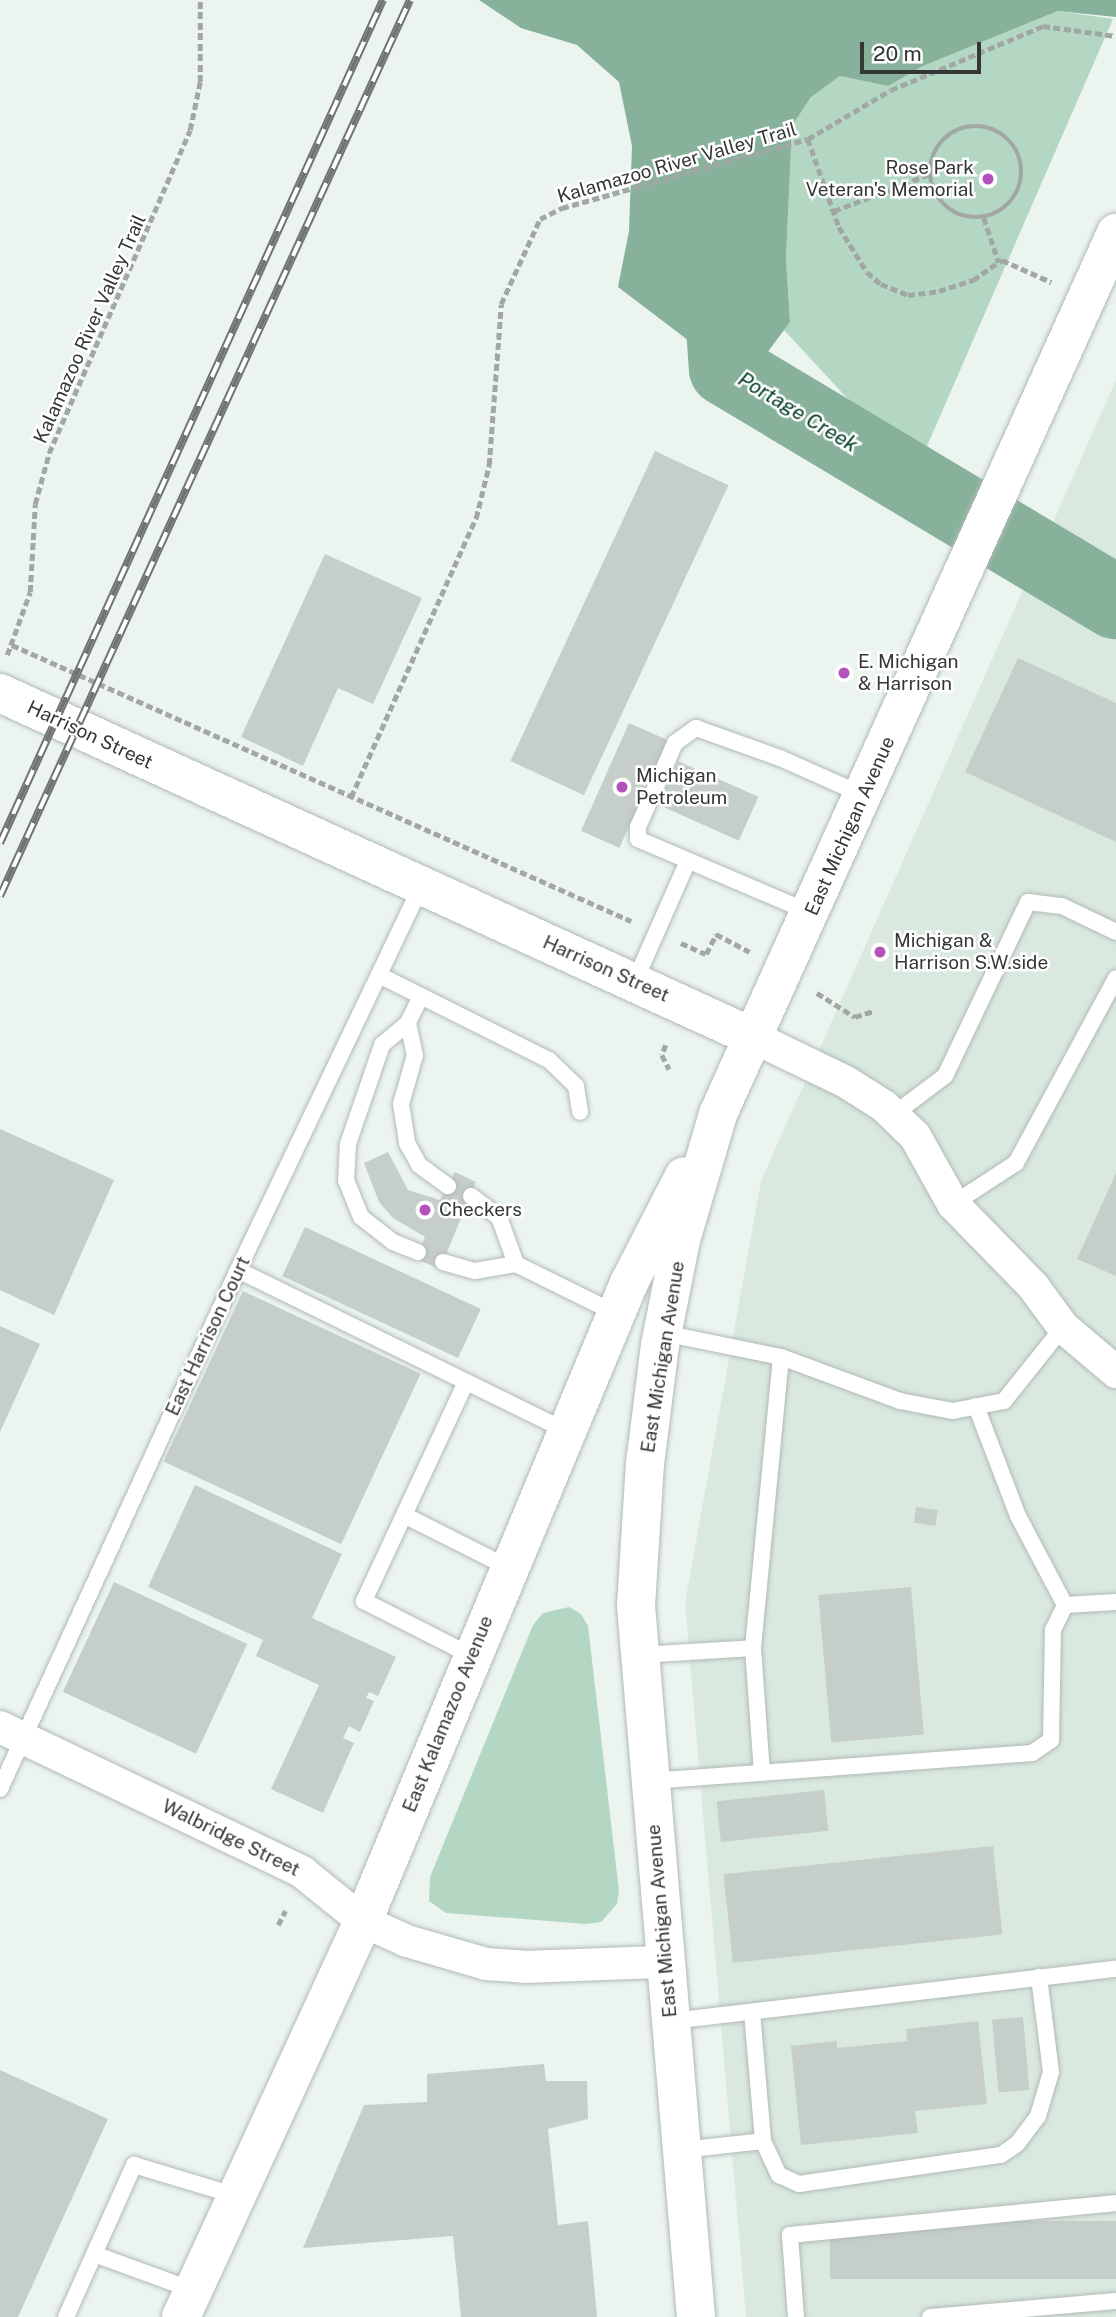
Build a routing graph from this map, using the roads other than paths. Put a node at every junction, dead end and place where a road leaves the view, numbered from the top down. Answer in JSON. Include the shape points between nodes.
{"nodes":[{"id":1,"x":1116,"y":233,"type":"edge"},
{"id":2,"x":3,"y":675,"type":"edge"},
{"id":3,"x":864,"y":796,"type":"junction"},
{"id":4,"x":688,"y":861,"type":"junction"},
{"id":5,"x":422,"y":885,"type":"junction"},
{"id":6,"x":811,"y":913,"type":"junction"},
{"id":7,"x":1116,"y":932,"type":"edge"},
{"id":8,"x":379,"y":975,"type":"junction"},
{"id":9,"x":1116,"y":978,"type":"edge"},
{"id":10,"x":635,"y":981,"type":"junction"},
{"id":11,"x":421,"y":996,"type":"junction"},
{"id":12,"x":408,"y":1023,"type":"junction"},
{"id":13,"x":755,"y":1038,"type":"junction"},
{"id":14,"x":580,"y":1112,"type":"dead end"},
{"id":15,"x":718,"y":1114,"type":"junction"},
{"id":16,"x":893,"y":1115,"type":"junction"},
{"id":17,"x":448,"y":1186,"type":"dead end"},
{"id":18,"x":471,"y":1196,"type":"dead end"},
{"id":19,"x":953,"y":1204,"type":"junction"},
{"id":20,"x":418,"y":1252,"type":"dead end"},
{"id":21,"x":443,"y":1262,"type":"dead end"},
{"id":22,"x":516,"y":1264,"type":"junction"},
{"id":23,"x":238,"y":1270,"type":"junction"},
{"id":24,"x":615,"y":1313,"type":"junction"},
{"id":25,"x":1063,"y":1327,"type":"junction"},
{"id":26,"x":663,"y":1333,"type":"junction"},
{"id":27,"x":781,"y":1357,"type":"junction"},
{"id":28,"x":1116,"y":1372,"type":"edge"},
{"id":29,"x":466,"y":1382,"type":"junction"},
{"id":30,"x":976,"y":1406,"type":"junction"},
{"id":31,"x":566,"y":1431,"type":"junction"},
{"id":32,"x":404,"y":1515,"type":"junction"},
{"id":33,"x":509,"y":1568,"type":"junction"},
{"id":34,"x":1116,"y":1602,"type":"edge"},
{"id":35,"x":1065,"y":1605,"type":"junction"},
{"id":36,"x":752,"y":1648,"type":"junction"},
{"id":37,"x":640,"y":1655,"type":"junction"},
{"id":38,"x":472,"y":1657,"type":"junction"},
{"id":39,"x":12,"y":1732,"type":"edge"},
{"id":40,"x":762,"y":1773,"type":"junction"},
{"id":41,"x":650,"y":1781,"type":"junction"},
{"id":42,"x":0,"y":1789,"type":"edge"},
{"id":43,"x":363,"y":1921,"type":"junction"},
{"id":44,"x":664,"y":1962,"type":"junction"},
{"id":45,"x":1116,"y":1969,"type":"edge"},
{"id":46,"x":1039,"y":1978,"type":"junction"},
{"id":47,"x":752,"y":2012,"type":"junction"},
{"id":48,"x":671,"y":2021,"type":"junction"},
{"id":49,"x":763,"y":2141,"type":"junction"},
{"id":50,"x":682,"y":2150,"type":"junction"},
{"id":51,"x":237,"y":2196,"type":"junction"},
{"id":52,"x":1116,"y":2203,"type":"edge"},
{"id":53,"x":94,"y":2254,"type":"junction"},
{"id":54,"x":1116,"y":2301,"type":"edge"},
{"id":55,"x":187,"y":2304,"type":"edge"},
{"id":56,"x":66,"y":2317,"type":"edge"},
{"id":57,"x":696,"y":2317,"type":"edge"},
{"id":58,"x":796,"y":2317,"type":"edge"},
{"id":59,"x":930,"y":2317,"type":"edge"}],
"edges":[{"from":1,"to":3,"type":"main road","name":"East Michigan Avenue"},
{"from":2,"to":5,"type":"main road","name":"Harrison Street"},
{"from":3,"to":4,"type":"lane","via":[[696,729],[675,743],[638,827],[638,839]]},
{"from":3,"to":6,"type":"main road","name":"East Michigan Avenue"},
{"from":4,"to":6,"type":"lane"},
{"from":4,"to":10,"type":"lane"},
{"from":5,"to":8,"type":"lane","name":"East Harrison Court"},
{"from":5,"to":10,"type":"main road","name":"Harrison Street"},
{"from":6,"to":13,"type":"main road","name":"East Michigan Avenue"},
{"from":7,"to":16,"type":"lane","via":[[1062,906],[1028,902],[945,1076]]},
{"from":8,"to":11,"type":"lane"},
{"from":8,"to":23,"type":"lane","name":"East Harrison Court"},
{"from":9,"to":19,"type":"lane","via":[[1016,1163]]},
{"from":10,"to":13,"type":"main road","name":"Harrison Street"},
{"from":11,"to":12,"type":"lane"},
{"from":11,"to":14,"type":"lane","via":[[549,1060],[576,1086]]},
{"from":12,"to":17,"type":"lane","via":[[415,1055],[401,1104],[407,1143],[419,1165]]},
{"from":12,"to":20,"type":"lane","via":[[382,1045],[348,1144],[346,1180],[361,1217],[393,1242]]},
{"from":13,"to":15,"type":"main road","name":"East Michigan Avenue"},
{"from":13,"to":16,"type":"street","name":"Harrison Street","via":[[846,1082]]},
{"from":15,"to":24,"type":"main road","name":"East Kalamazoo Avenue"},
{"from":15,"to":26,"type":"main road","name":"East Michigan Avenue","via":[[681,1240]]},
{"from":16,"to":19,"type":"street","name":"Harrison Street","via":[[915,1136]]},
{"from":18,"to":22,"type":"lane","via":[[499,1217]]},
{"from":19,"to":25,"type":"street","name":"Harrison Street","via":[[1033,1286]]},
{"from":21,"to":22,"type":"lane","via":[[475,1271]]},
{"from":22,"to":24,"type":"lane"},
{"from":23,"to":29,"type":"lane"},
{"from":23,"to":39,"type":"lane","name":"East Harrison Court"},
{"from":24,"to":31,"type":"main road","name":"East Kalamazoo Avenue"},
{"from":25,"to":28,"type":"street","name":"Harrison Street"},
{"from":25,"to":30,"type":"lane","via":[[1004,1401]]},
{"from":26,"to":27,"type":"lane"},
{"from":26,"to":37,"type":"main road","name":"East Michigan Avenue","via":[[645,1464],[636,1606]]},
{"from":27,"to":30,"type":"lane","via":[[900,1401],[953,1411]]},
{"from":27,"to":36,"type":"lane"},
{"from":29,"to":31,"type":"lane"},
{"from":29,"to":32,"type":"lane"},
{"from":30,"to":35,"type":"lane","via":[[1018,1516]]},
{"from":31,"to":33,"type":"main road","name":"East Kalamazoo Avenue"},
{"from":32,"to":33,"type":"lane"},
{"from":32,"to":38,"type":"lane","via":[[364,1601]]},
{"from":33,"to":38,"type":"main road","name":"East Kalamazoo Avenue"},
{"from":34,"to":35,"type":"lane"},
{"from":35,"to":40,"type":"lane","via":[[1053,1630],[1051,1740],[1032,1753]]},
{"from":36,"to":37,"type":"lane"},
{"from":36,"to":40,"type":"lane"},
{"from":37,"to":41,"type":"main road","name":"East Michigan Avenue"},
{"from":38,"to":43,"type":"main road","name":"East Kalamazoo Avenue"},
{"from":39,"to":42,"type":"lane","name":"East Harrison Court"},
{"from":39,"to":43,"type":"street","name":"Walbridge Street","via":[[302,1872]]},
{"from":40,"to":41,"type":"lane"},
{"from":41,"to":44,"type":"main road","name":"East Michigan Avenue"},
{"from":43,"to":44,"type":"street","name":"Walbridge Street","via":[[407,1941],[486,1964]]},
{"from":43,"to":51,"type":"main road","name":"East Kalamazoo Avenue"},
{"from":44,"to":48,"type":"main road","name":"East Michigan Avenue"},
{"from":45,"to":46,"type":"lane"},
{"from":46,"to":47,"type":"lane"},
{"from":46,"to":49,"type":"lane","via":[[1051,2072],[1038,2116],[1017,2144],[1001,2155],[799,2184],[779,2175]]},
{"from":47,"to":48,"type":"lane"},
{"from":47,"to":49,"type":"lane"},
{"from":48,"to":50,"type":"main road","name":"East Michigan Avenue"},
{"from":49,"to":50,"type":"lane"},
{"from":50,"to":57,"type":"main road","name":"East Michigan Avenue"},
{"from":51,"to":53,"type":"lane","via":[[134,2165]]},
{"from":51,"to":55,"type":"main road","name":"East Kalamazoo Avenue"},
{"from":52,"to":58,"type":"lane","via":[[790,2235]]},
{"from":53,"to":55,"type":"lane"},
{"from":53,"to":56,"type":"lane"},
{"from":54,"to":59,"type":"lane"}]}
